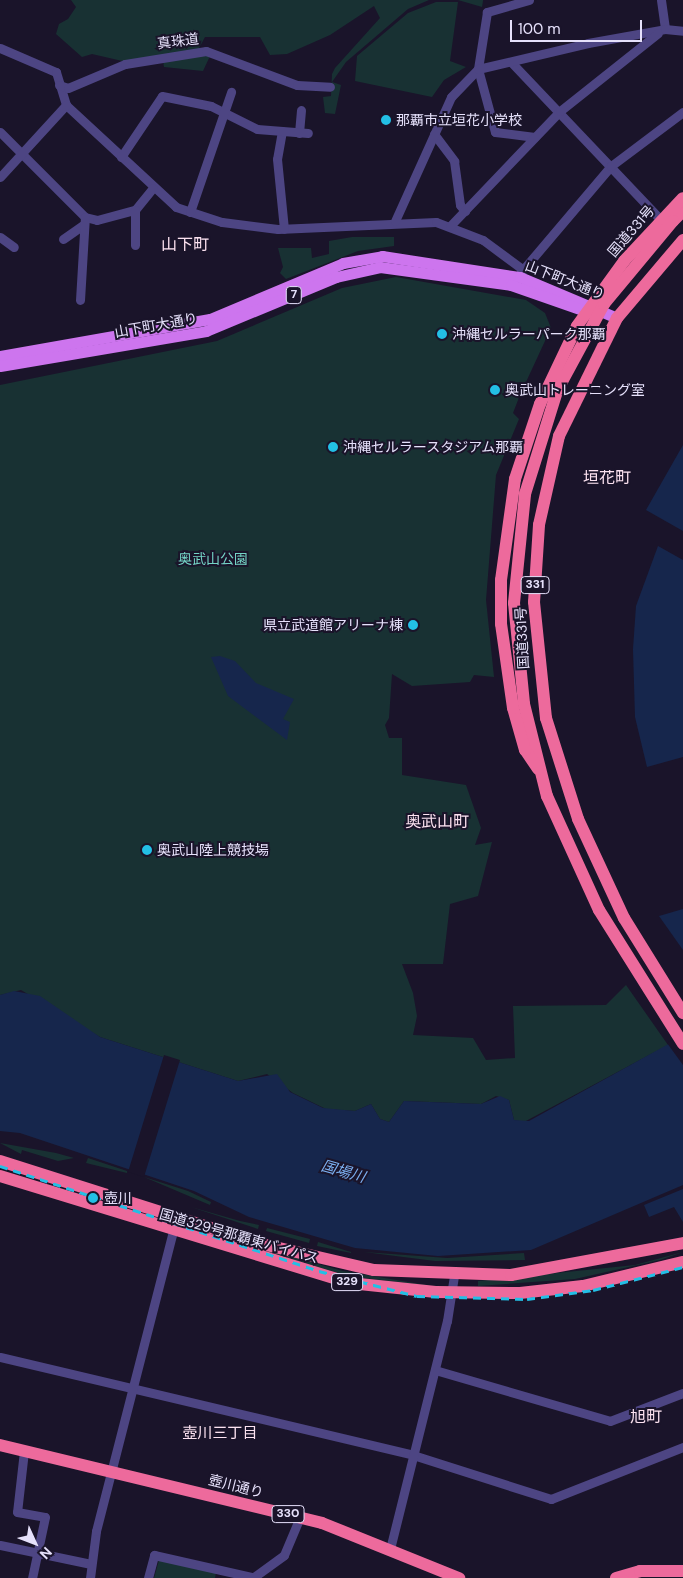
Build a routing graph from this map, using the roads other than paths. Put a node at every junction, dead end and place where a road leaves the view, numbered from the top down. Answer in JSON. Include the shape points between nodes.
{"nodes":[{"id":1,"x":529,"y":0,"type":"edge"},
{"id":2,"x":661,"y":0,"type":"edge"},
{"id":3,"x":662,"y":31,"type":"junction"},
{"id":4,"x":683,"y":31,"type":"edge"},
{"id":5,"x":0,"y":48,"type":"edge"},
{"id":6,"x":511,"y":62,"type":"junction"},
{"id":7,"x":478,"y":69,"type":"junction"},
{"id":8,"x":61,"y":86,"type":"junction"},
{"id":9,"x":330,"y":87,"type":"dead end"},
{"id":10,"x":231,"y":92,"type":"dead end"},
{"id":11,"x":66,"y":105,"type":"junction"},
{"id":12,"x":300,"y":110,"type":"dead end"},
{"id":13,"x":560,"y":111,"type":"junction"},
{"id":14,"x":683,"y":112,"type":"edge"},
{"id":15,"x":222,"y":113,"type":"junction"},
{"id":16,"x":282,"y":131,"type":"junction"},
{"id":17,"x":0,"y":132,"type":"edge"},
{"id":18,"x":434,"y":134,"type":"junction"},
{"id":19,"x":535,"y":137,"type":"junction"},
{"id":20,"x":24,"y":153,"type":"junction"},
{"id":21,"x":121,"y":157,"type":"junction"},
{"id":22,"x":611,"y":166,"type":"junction"},
{"id":23,"x":0,"y":178,"type":"edge"},
{"id":24,"x":153,"y":188,"type":"junction"},
{"id":25,"x":683,"y":198,"type":"edge"},
{"id":26,"x":135,"y":210,"type":"junction"},
{"id":27,"x":465,"y":210,"type":"junction"},
{"id":28,"x":190,"y":212,"type":"junction"},
{"id":29,"x":675,"y":216,"type":"edge"},
{"id":30,"x":84,"y":221,"type":"junction"},
{"id":31,"x":394,"y":221,"type":"junction"},
{"id":32,"x":450,"y":226,"type":"junction"},
{"id":33,"x":284,"y":229,"type":"junction"},
{"id":34,"x":0,"y":237,"type":"edge"},
{"id":35,"x":63,"y":239,"type":"dead end"},
{"id":36,"x":683,"y":240,"type":"edge"},
{"id":37,"x":134,"y":245,"type":"dead end"},
{"id":38,"x":14,"y":247,"type":"dead end"},
{"id":39,"x":521,"y":273,"type":"junction"},
{"id":40,"x":80,"y":300,"type":"dead end"},
{"id":41,"x":589,"y":308,"type":"junction"},
{"id":42,"x":617,"y":318,"type":"junction"},
{"id":43,"x":0,"y":356,"type":"edge"},
{"id":44,"x":0,"y":366,"type":"edge"},
{"id":45,"x":538,"y":769,"type":"junction"},
{"id":46,"x":683,"y":1012,"type":"edge"},
{"id":47,"x":680,"y":1040,"type":"edge"},
{"id":48,"x":0,"y":1161,"type":"edge"},
{"id":49,"x":0,"y":1176,"type":"edge"},
{"id":50,"x":177,"y":1216,"type":"junction"},
{"id":51,"x":172,"y":1232,"type":"junction"},
{"id":52,"x":683,"y":1243,"type":"edge"},
{"id":53,"x":683,"y":1262,"type":"edge"},
{"id":54,"x":454,"y":1276,"type":"junction"},
{"id":55,"x":454,"y":1293,"type":"junction"},
{"id":56,"x":0,"y":1357,"type":"edge"},
{"id":57,"x":434,"y":1370,"type":"junction"},
{"id":58,"x":132,"y":1389,"type":"junction"},
{"id":59,"x":683,"y":1393,"type":"edge"},
{"id":60,"x":0,"y":1445,"type":"edge"},
{"id":61,"x":683,"y":1447,"type":"edge"},
{"id":62,"x":24,"y":1451,"type":"junction"},
{"id":63,"x":413,"y":1455,"type":"junction"},
{"id":64,"x":111,"y":1472,"type":"junction"},
{"id":65,"x":300,"y":1517,"type":"junction"},
{"id":66,"x":0,"y":1545,"type":"edge"},
{"id":67,"x":390,"y":1549,"type":"junction"},
{"id":68,"x":38,"y":1552,"type":"junction"},
{"id":69,"x":91,"y":1564,"type":"junction"},
{"id":70,"x":683,"y":1573,"type":"edge"},
{"id":71,"x":670,"y":1575,"type":"edge"},
{"id":72,"x":32,"y":1578,"type":"edge"},
{"id":73,"x":90,"y":1578,"type":"edge"},
{"id":74,"x":148,"y":1578,"type":"edge"},
{"id":75,"x":255,"y":1578,"type":"edge"},
{"id":76,"x":458,"y":1578,"type":"edge"},
{"id":77,"x":616,"y":1578,"type":"edge"},
{"id":78,"x":654,"y":1578,"type":"edge"},
{"id":79,"x":680,"y":1578,"type":"edge"}],
"edges":[{"from":1,"to":7,"type":"street","via":[[486,12]]},
{"from":2,"to":3,"type":"street"},
{"from":3,"to":4,"type":"street"},
{"from":3,"to":6,"type":"street","via":[[588,43]]},
{"from":3,"to":13,"type":"street"},
{"from":5,"to":8,"type":"street","via":[[52,69]]},
{"from":6,"to":7,"type":"street"},
{"from":6,"to":13,"type":"street"},
{"from":7,"to":18,"type":"street","via":[[451,97]]},
{"from":7,"to":19,"type":"street","via":[[495,132]]},
{"from":8,"to":9,"type":"street","name":"真珠道","via":[[125,64],[206,51],[297,85]]},
{"from":8,"to":11,"type":"street"},
{"from":10,"to":15,"type":"street"},
{"from":11,"to":20,"type":"street"},
{"from":11,"to":21,"type":"street"},
{"from":12,"to":16,"type":"street","via":[[303,133]]},
{"from":13,"to":19,"type":"street"},
{"from":13,"to":22,"type":"street"},
{"from":14,"to":22,"type":"street"},
{"from":15,"to":16,"type":"street","via":[[257,129]]},
{"from":15,"to":21,"type":"street","via":[[211,106],[162,96]]},
{"from":15,"to":28,"type":"street"},
{"from":16,"to":33,"type":"street","via":[[277,159]]},
{"from":17,"to":20,"type":"street"},
{"from":18,"to":27,"type":"street","via":[[454,161],[460,205]]},
{"from":18,"to":31,"type":"street"},
{"from":19,"to":27,"type":"street"},
{"from":20,"to":23,"type":"street"},
{"from":20,"to":30,"type":"street"},
{"from":21,"to":24,"type":"street"},
{"from":22,"to":29,"type":"street"},
{"from":22,"to":39,"type":"street"},
{"from":24,"to":26,"type":"street"},
{"from":24,"to":28,"type":"street"},
{"from":25,"to":29,"type":"highway","name":"国道331号","number":"331"},
{"from":26,"to":30,"type":"street"},
{"from":26,"to":37,"type":"street"},
{"from":27,"to":32,"type":"street"},
{"from":28,"to":33,"type":"street","via":[[244,226]]},
{"from":29,"to":41,"type":"highway","name":"国道331号","number":"331"},
{"from":29,"to":45,"type":"highway","name":"国道331号","number":"331","bridge":true,"via":[[604,304],[557,392],[525,494],[514,603],[516,652]]},
{"from":30,"to":35,"type":"street"},
{"from":30,"to":40,"type":"street"},
{"from":31,"to":32,"type":"street"},
{"from":31,"to":33,"type":"street","via":[[355,227]]},
{"from":32,"to":39,"type":"street","via":[[483,240]]},
{"from":34,"to":38,"type":"street"},
{"from":36,"to":42,"type":"highway","name":"国道331号","number":"331"},
{"from":39,"to":41,"type":"main road","name":"山下町大通り","number":"7"},
{"from":39,"to":43,"type":"main road","name":"山下町大通り","number":"7","via":[[405,257],[370,257],[343,263],[210,319]]},
{"from":41,"to":42,"type":"main road","name":"山下町大通り","number":"7"},
{"from":41,"to":44,"type":"main road","name":"山下町大通り","number":"7","via":[[511,285],[432,271],[373,267],[331,279],[215,328]]},
{"from":41,"to":45,"type":"highway","name":"国道331号","number":"331","via":[[555,369],[531,428],[505,538],[501,606],[504,653],[525,750]]},
{"from":42,"to":46,"type":"highway","name":"国道331号","number":"331","via":[[580,386],[546,484],[535,564],[538,670],[556,757],[581,827],[624,918]]},
{"from":45,"to":47,"type":"highway","name":"国道331号","number":"331","via":[[577,868]]},
{"from":48,"to":50,"type":"highway","name":"国道329号那覇東バイパス","number":"329"},
{"from":49,"to":51,"type":"highway","name":"国道329号那覇東バイパス","number":"329"},
{"from":50,"to":51,"type":"highway"},
{"from":50,"to":54,"type":"highway","name":"国道329号那覇東バイパス","number":"329","via":[[319,1260],[374,1270]]},
{"from":51,"to":55,"type":"highway","name":"国道329号那覇東バイパス","number":"329","via":[[350,1282]]},
{"from":51,"to":58,"type":"street"},
{"from":52,"to":54,"type":"highway","name":"国道329号那覇東バイパス","number":"329","via":[[554,1269]]},
{"from":53,"to":55,"type":"highway","name":"国道329号那覇東バイパス","number":"329","via":[[556,1290]]},
{"from":54,"to":55,"type":"street"},
{"from":55,"to":57,"type":"street"},
{"from":56,"to":58,"type":"street"},
{"from":57,"to":59,"type":"street","via":[[610,1421]]},
{"from":57,"to":63,"type":"street"},
{"from":58,"to":63,"type":"street"},
{"from":58,"to":64,"type":"street"},
{"from":60,"to":62,"type":"highway","name":"壺川通り","number":"330"},
{"from":61,"to":63,"type":"street","via":[[556,1500]]},
{"from":62,"to":64,"type":"highway","name":"壺川通り","number":"330"},
{"from":62,"to":68,"type":"street","via":[[17,1512],[45,1517]]},
{"from":63,"to":67,"type":"street"},
{"from":64,"to":65,"type":"highway","name":"壺川通り","number":"330"},
{"from":64,"to":69,"type":"street"},
{"from":65,"to":67,"type":"highway","name":"壺川通り","number":"330"},
{"from":65,"to":75,"type":"street","via":[[284,1555]]},
{"from":66,"to":68,"type":"street"},
{"from":67,"to":76,"type":"highway","name":"壺川通り","number":"330"},
{"from":68,"to":69,"type":"street"},
{"from":68,"to":72,"type":"street"},
{"from":69,"to":73,"type":"street"},
{"from":70,"to":71,"type":"highway"},
{"from":70,"to":79,"type":"street"},
{"from":71,"to":77,"type":"highway","via":[[640,1571]]},
{"from":71,"to":78,"type":"highway"},
{"from":74,"to":75,"type":"street","via":[[154,1555]]}]}
